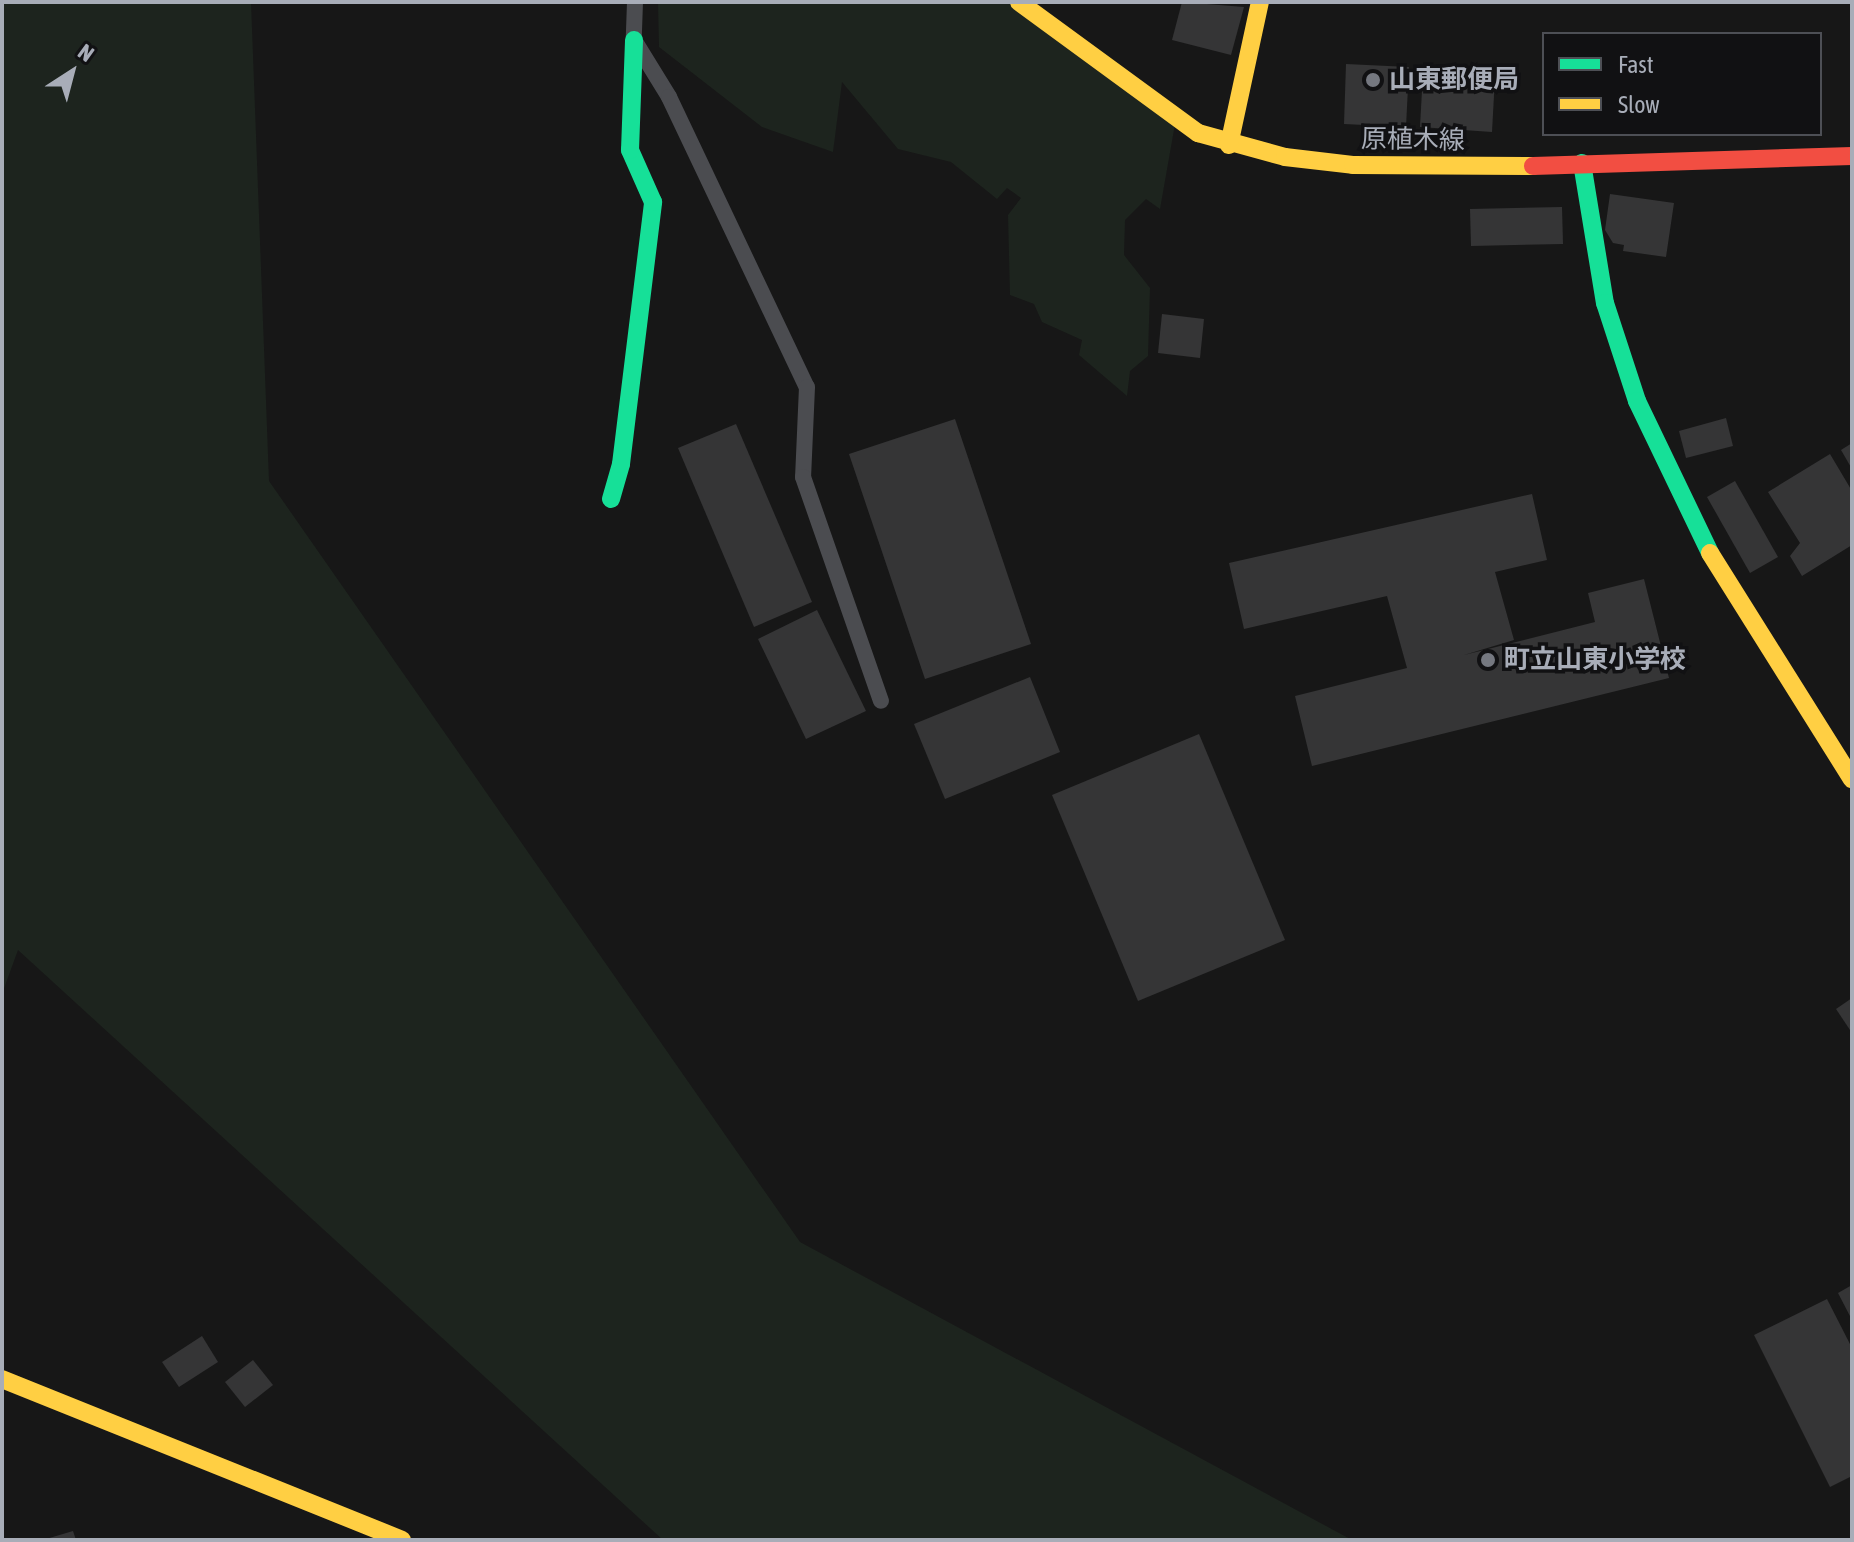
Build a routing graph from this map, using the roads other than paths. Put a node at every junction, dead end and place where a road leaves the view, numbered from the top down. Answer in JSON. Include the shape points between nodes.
{"nodes":[{"id":1,"x":635,"y":2,"type":"edge"},
{"id":2,"x":1019,"y":2,"type":"edge"},
{"id":3,"x":1260,"y":2,"type":"edge"},
{"id":4,"x":634,"y":40,"type":"junction"},
{"id":5,"x":1229,"y":145,"type":"junction"},
{"id":6,"x":1852,"y":156,"type":"edge"},
{"id":7,"x":1582,"y":163,"type":"junction"},
{"id":8,"x":611,"y":499,"type":"dead end"},
{"id":9,"x":881,"y":701,"type":"dead end"},
{"id":10,"x":1852,"y":779,"type":"edge"},
{"id":11,"x":2,"y":1379,"type":"edge"},
{"id":12,"x":402,"y":1540,"type":"edge"}],
"edges":[{"from":1,"to":4,"type":"lane"},
{"from":2,"to":5,"type":"street","name":"原植木線","via":[[1198,133]]},
{"from":3,"to":5,"type":"street"},
{"from":4,"to":8,"type":"street","via":[[630,150],[653,202],[621,464]]},
{"from":4,"to":9,"type":"lane","via":[[669,97],[807,387],[803,477]]},
{"from":5,"to":7,"type":"street","name":"原植木線","via":[[1353,165]]},
{"from":6,"to":7,"type":"street","name":"原植木線"},
{"from":7,"to":10,"type":"street","via":[[1605,303],[1637,401],[1720,573]]},
{"from":11,"to":12,"type":"street"}]}
